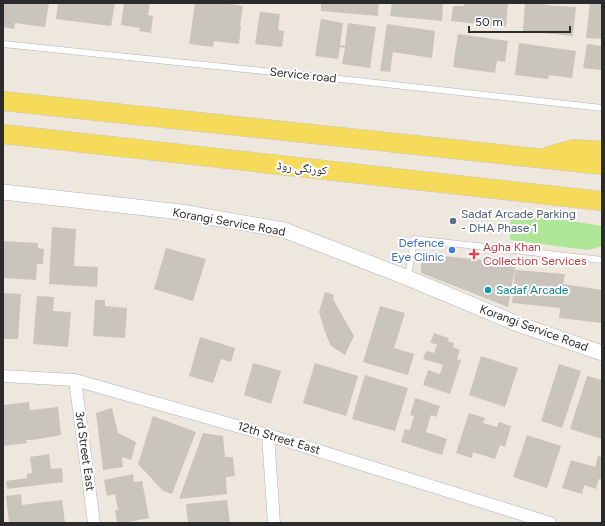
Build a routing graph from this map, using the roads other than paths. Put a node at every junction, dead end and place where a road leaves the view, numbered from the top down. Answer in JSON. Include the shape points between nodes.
{"nodes":[{"id":1,"x":3,"y":44,"type":"edge"},
{"id":2,"x":3,"y":101,"type":"edge"},
{"id":3,"x":602,"y":108,"type":"edge"},
{"id":4,"x":3,"y":134,"type":"edge"},
{"id":5,"x":602,"y":151,"type":"edge"},
{"id":6,"x":540,"y":159,"type":"junction"},
{"id":7,"x":602,"y":165,"type":"edge"},
{"id":8,"x":3,"y":192,"type":"edge"},
{"id":9,"x":602,"y":201,"type":"edge"},
{"id":10,"x":602,"y":260,"type":"edge"},
{"id":11,"x":408,"y":278,"type":"junction"},
{"id":12,"x":602,"y":353,"type":"edge"},
{"id":13,"x":3,"y":376,"type":"edge"},
{"id":14,"x":75,"y":380,"type":"junction"},
{"id":15,"x":268,"y":434,"type":"junction"},
{"id":16,"x":94,"y":523,"type":"edge"},
{"id":17,"x":274,"y":523,"type":"edge"},
{"id":18,"x":550,"y":523,"type":"edge"}],
"edges":[{"from":1,"to":3,"type":"lane","name":"Service road"},
{"from":2,"to":6,"type":"main road"},
{"from":4,"to":9,"type":"main road","name":"کورنگی روڈ"},
{"from":5,"to":6,"type":"main road","via":[[574,149]]},
{"from":6,"to":7,"type":"main road"},
{"from":8,"to":11,"type":"street","name":"Korangi Service Road","via":[[181,212],[284,230]]},
{"from":10,"to":11,"type":"lane","via":[[414,239]]},
{"from":11,"to":12,"type":"street","name":"Korangi Service Road","via":[[518,324]]},
{"from":13,"to":14,"type":"street","name":"12th Street East"},
{"from":14,"to":15,"type":"street","name":"12th Street East"},
{"from":14,"to":16,"type":"street","name":"3rd Street East"},
{"from":15,"to":17,"type":"street"},
{"from":15,"to":18,"type":"street","name":"12th Street East"}]}
